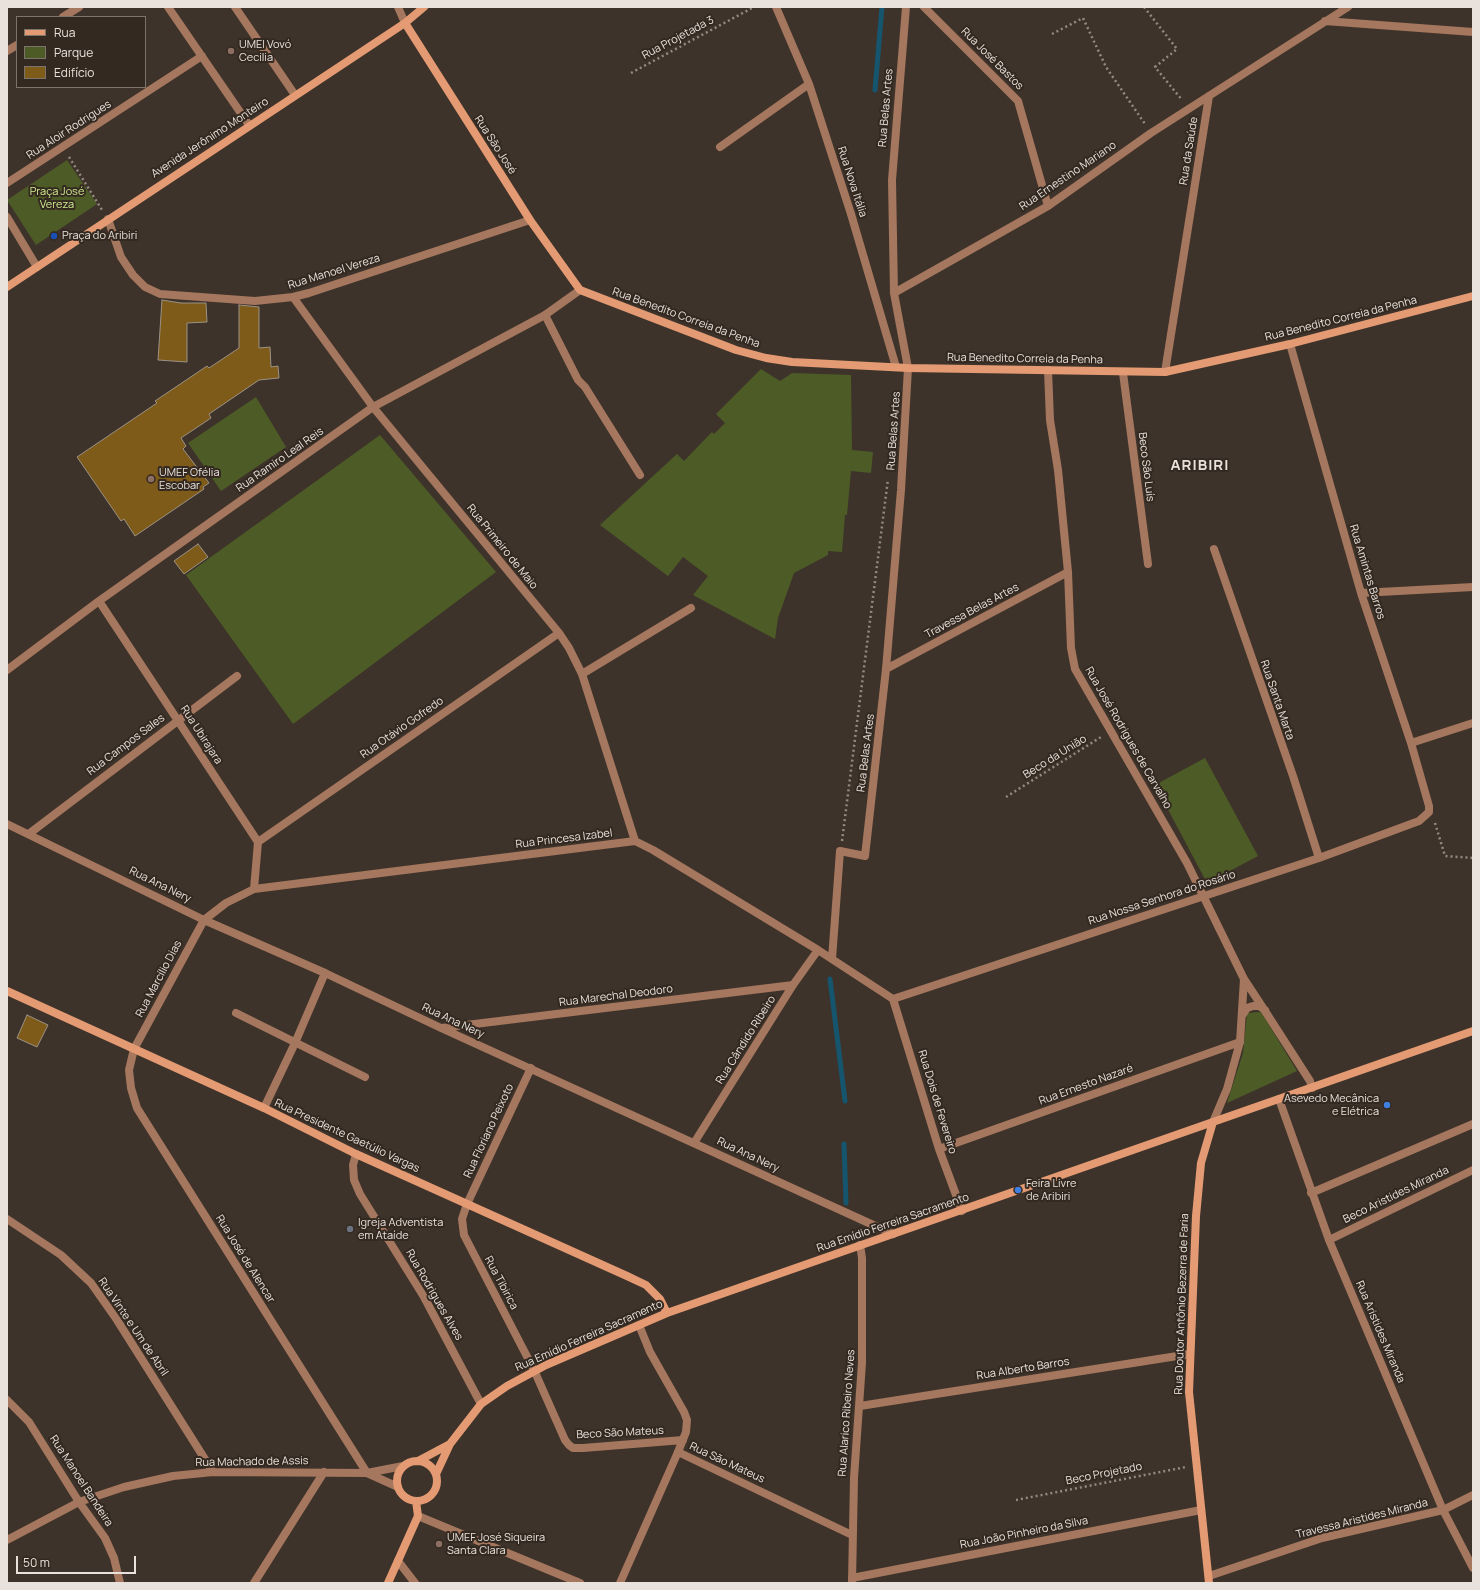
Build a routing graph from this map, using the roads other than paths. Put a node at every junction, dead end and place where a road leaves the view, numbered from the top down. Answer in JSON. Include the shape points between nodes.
{"nodes":[{"id":1,"x":79,"y":7,"type":"edge"},
{"id":2,"x":168,"y":7,"type":"edge"},
{"id":3,"x":235,"y":7,"type":"edge"},
{"id":4,"x":398,"y":7,"type":"edge"},
{"id":5,"x":424,"y":7,"type":"edge"},
{"id":6,"x":776,"y":7,"type":"edge"},
{"id":7,"x":906,"y":7,"type":"edge"},
{"id":8,"x":924,"y":7,"type":"edge"},
{"id":9,"x":1348,"y":7,"type":"edge"},
{"id":10,"x":65,"y":16,"type":"edge"},
{"id":11,"x":1325,"y":21,"type":"junction"},
{"id":12,"x":404,"y":23,"type":"junction"},
{"id":13,"x":1473,"y":32,"type":"edge"},
{"id":14,"x":16,"y":46,"type":"edge"},
{"id":15,"x":7,"y":51,"type":"edge"},
{"id":16,"x":202,"y":56,"type":"junction"},
{"id":17,"x":809,"y":84,"type":"junction"},
{"id":18,"x":296,"y":95,"type":"junction"},
{"id":19,"x":1209,"y":96,"type":"junction"},
{"id":20,"x":249,"y":125,"type":"junction"},
{"id":21,"x":720,"y":147,"type":"dead end"},
{"id":22,"x":7,"y":183,"type":"edge"},
{"id":23,"x":1048,"y":206,"type":"junction"},
{"id":24,"x":7,"y":217,"type":"edge"},
{"id":25,"x":108,"y":219,"type":"junction"},
{"id":26,"x":530,"y":220,"type":"junction"},
{"id":27,"x":37,"y":267,"type":"junction"},
{"id":28,"x":7,"y":287,"type":"edge"},
{"id":29,"x":580,"y":290,"type":"junction"},
{"id":30,"x":894,"y":293,"type":"junction"},
{"id":31,"x":1473,"y":296,"type":"edge"},
{"id":32,"x":293,"y":298,"type":"junction"},
{"id":33,"x":545,"y":315,"type":"junction"},
{"id":34,"x":1290,"y":344,"type":"junction"},
{"id":35,"x":896,"y":367,"type":"junction"},
{"id":36,"x":908,"y":368,"type":"junction"},
{"id":37,"x":1048,"y":370,"type":"junction"},
{"id":38,"x":1122,"y":372,"type":"junction"},
{"id":39,"x":1165,"y":372,"type":"junction"},
{"id":40,"x":373,"y":407,"type":"junction"},
{"id":41,"x":640,"y":476,"type":"dead end"},
{"id":42,"x":1214,"y":549,"type":"dead end"},
{"id":43,"x":1148,"y":564,"type":"dead end"},
{"id":44,"x":1068,"y":572,"type":"junction"},
{"id":45,"x":1473,"y":587,"type":"edge"},
{"id":46,"x":1361,"y":593,"type":"junction"},
{"id":47,"x":100,"y":601,"type":"junction"},
{"id":48,"x":691,"y":608,"type":"dead end"},
{"id":49,"x":559,"y":633,"type":"junction"},
{"id":50,"x":886,"y":669,"type":"junction"},
{"id":51,"x":7,"y":670,"type":"edge"},
{"id":52,"x":582,"y":674,"type":"junction"},
{"id":53,"x":237,"y":676,"type":"dead end"},
{"id":54,"x":178,"y":719,"type":"junction"},
{"id":55,"x":1473,"y":724,"type":"edge"},
{"id":56,"x":1411,"y":743,"type":"junction"},
{"id":57,"x":1429,"y":806,"type":"joint"},
{"id":58,"x":7,"y":824,"type":"edge"},
{"id":59,"x":30,"y":833,"type":"junction"},
{"id":60,"x":635,"y":841,"type":"junction"},
{"id":61,"x":258,"y":842,"type":"junction"},
{"id":62,"x":1318,"y":858,"type":"junction"},
{"id":63,"x":254,"y":889,"type":"junction"},
{"id":64,"x":1204,"y":896,"type":"junction"},
{"id":65,"x":204,"y":920,"type":"junction"},
{"id":66,"x":818,"y":950,"type":"junction"},
{"id":67,"x":832,"y":959,"type":"junction"},
{"id":68,"x":325,"y":973,"type":"junction"},
{"id":69,"x":1244,"y":979,"type":"junction"},
{"id":70,"x":793,"y":985,"type":"junction"},
{"id":71,"x":7,"y":991,"type":"edge"},
{"id":72,"x":893,"y":999,"type":"junction"},
{"id":73,"x":1266,"y":1011,"type":"junction"},
{"id":74,"x":236,"y":1013,"type":"dead end"},
{"id":75,"x":1242,"y":1017,"type":"junction"},
{"id":76,"x":441,"y":1028,"type":"junction"},
{"id":77,"x":1473,"y":1031,"type":"edge"},
{"id":78,"x":1240,"y":1042,"type":"junction"},
{"id":79,"x":295,"y":1043,"type":"junction"},
{"id":80,"x":134,"y":1049,"type":"junction"},
{"id":81,"x":531,"y":1068,"type":"junction"},
{"id":82,"x":365,"y":1077,"type":"dead end"},
{"id":83,"x":1312,"y":1088,"type":"junction"},
{"id":84,"x":1279,"y":1099,"type":"junction"},
{"id":85,"x":264,"y":1108,"type":"junction"},
{"id":86,"x":1214,"y":1122,"type":"junction"},
{"id":87,"x":1473,"y":1124,"type":"edge"},
{"id":88,"x":694,"y":1143,"type":"junction"},
{"id":89,"x":939,"y":1149,"type":"junction"},
{"id":90,"x":356,"y":1154,"type":"junction"},
{"id":91,"x":1472,"y":1172,"type":"edge"},
{"id":92,"x":1311,"y":1193,"type":"junction"},
{"id":93,"x":467,"y":1204,"type":"junction"},
{"id":94,"x":962,"y":1211,"type":"junction"},
{"id":95,"x":7,"y":1219,"type":"edge"},
{"id":96,"x":893,"y":1234,"type":"junction"},
{"id":97,"x":1329,"y":1240,"type":"junction"},
{"id":98,"x":860,"y":1245,"type":"junction"},
{"id":99,"x":667,"y":1313,"type":"junction"},
{"id":100,"x":639,"y":1325,"type":"junction"},
{"id":101,"x":1190,"y":1354,"type":"junction"},
{"id":102,"x":534,"y":1370,"type":"junction"},
{"id":103,"x":7,"y":1400,"type":"edge"},
{"id":104,"x":481,"y":1404,"type":"junction"},
{"id":105,"x":860,"y":1406,"type":"junction"},
{"id":106,"x":683,"y":1440,"type":"junction"},
{"id":107,"x":450,"y":1444,"type":"junction"},
{"id":108,"x":678,"y":1452,"type":"junction"},
{"id":109,"x":418,"y":1461,"type":"junction"},
{"id":110,"x":403,"y":1466,"type":"junction"},
{"id":111,"x":213,"y":1472,"type":"junction"},
{"id":112,"x":324,"y":1472,"type":"junction"},
{"id":113,"x":367,"y":1473,"type":"junction"},
{"id":114,"x":436,"y":1474,"type":"junction"},
{"id":115,"x":398,"y":1487,"type":"junction"},
{"id":116,"x":1473,"y":1495,"type":"edge"},
{"id":117,"x":416,"y":1501,"type":"junction"},
{"id":118,"x":79,"y":1502,"type":"junction"},
{"id":119,"x":1201,"y":1510,"type":"junction"},
{"id":120,"x":1443,"y":1510,"type":"junction"},
{"id":121,"x":418,"y":1516,"type":"junction"},
{"id":122,"x":852,"y":1535,"type":"junction"},
{"id":123,"x":7,"y":1540,"type":"edge"},
{"id":124,"x":398,"y":1561,"type":"junction"},
{"id":125,"x":1473,"y":1568,"type":"edge"},
{"id":126,"x":1209,"y":1579,"type":"edge"},
{"id":127,"x":852,"y":1581,"type":"edge"},
{"id":128,"x":120,"y":1583,"type":"edge"},
{"id":129,"x":254,"y":1583,"type":"edge"},
{"id":130,"x":388,"y":1583,"type":"edge"},
{"id":131,"x":415,"y":1583,"type":"edge"},
{"id":132,"x":580,"y":1583,"type":"edge"},
{"id":133,"x":620,"y":1583,"type":"edge"}],
"edges":[{"from":1,"to":10,"type":"street"},
{"from":2,"to":16,"type":"street"},
{"from":3,"to":18,"type":"street"},
{"from":4,"to":12,"type":"street","name":"Rua São José"},
{"from":5,"to":12,"type":"street","name":"Avenida Jerônimo Monteiro"},
{"from":6,"to":17,"type":"street","name":"Rua Nova Itália"},
{"from":7,"to":30,"type":"street","name":"Rua Belas Artes","via":[[892,180]]},
{"from":8,"to":23,"type":"street","name":"Rua José Bastos","via":[[1018,101]]},
{"from":9,"to":11,"type":"street"},
{"from":11,"to":13,"type":"street"},
{"from":11,"to":19,"type":"street"},
{"from":12,"to":18,"type":"street","name":"Avenida Jerônimo Monteiro"},
{"from":12,"to":26,"type":"street","name":"Rua São José"},
{"from":14,"to":15,"type":"street"},
{"from":16,"to":20,"type":"street"},
{"from":16,"to":22,"type":"street","name":"Rua Aloir Rodrigues"},
{"from":17,"to":21,"type":"street"},
{"from":17,"to":35,"type":"street","name":"Rua Nova Itália"},
{"from":18,"to":20,"type":"street","name":"Avenida Jerônimo Monteiro"},
{"from":19,"to":23,"type":"street","name":"Rua Ernestino Mariano","via":[[1151,133]]},
{"from":19,"to":39,"type":"street","name":"Rua da Saúde"},
{"from":20,"to":25,"type":"street","name":"Avenida Jerônimo Monteiro"},
{"from":23,"to":30,"type":"street","name":"Rua Ernestino Mariano"},
{"from":24,"to":27,"type":"street"},
{"from":25,"to":27,"type":"street","name":"Avenida Jerônimo Monteiro"},
{"from":25,"to":32,"type":"street","name":"Rua Manoel Vereza","via":[[121,257],[133,275],[145,286],[160,294],[241,300]]},
{"from":26,"to":29,"type":"street","name":"Rua São José"},
{"from":26,"to":32,"type":"street","name":"Rua Manoel Vereza"},
{"from":27,"to":28,"type":"street","name":"Avenida Jerônimo Monteiro"},
{"from":29,"to":33,"type":"street","name":"Rua Ramiro Leal Reis"},
{"from":29,"to":35,"type":"street","name":"Rua Benedito Correia da Penha","via":[[736,350],[766,358],[792,362]]},
{"from":30,"to":36,"type":"street","name":"Rua Belas Artes"},
{"from":31,"to":34,"type":"street","name":"Rua Benedito Correia da Penha"},
{"from":32,"to":40,"type":"street","name":"Rua Primeiro de Maio"},
{"from":33,"to":40,"type":"street","name":"Rua Ramiro Leal Reis"},
{"from":33,"to":41,"type":"street","via":[[578,380]]},
{"from":34,"to":39,"type":"street","name":"Rua Benedito Correia da Penha"},
{"from":34,"to":46,"type":"street","name":"Rua Amintas Barros"},
{"from":35,"to":36,"type":"street","name":"Rua Benedito Correia da Penha"},
{"from":36,"to":37,"type":"street","name":"Rua Benedito Correia da Penha"},
{"from":36,"to":50,"type":"street","name":"Rua Belas Artes"},
{"from":37,"to":38,"type":"street","name":"Rua Benedito Correia da Penha"},
{"from":37,"to":44,"type":"street","name":"Rua José Rodrigues de Carvalho","via":[[1050,420],[1058,470]]},
{"from":38,"to":39,"type":"street","name":"Rua Benedito Correia da Penha"},
{"from":38,"to":43,"type":"street","name":"Beco São Luís"},
{"from":40,"to":47,"type":"street","name":"Rua Ramiro Leal Reis"},
{"from":40,"to":49,"type":"street","name":"Rua Primeiro de Maio"},
{"from":42,"to":62,"type":"street","name":"Rua Santa Marta","via":[[1293,776]]},
{"from":44,"to":50,"type":"street","name":"Travessa Belas Artes"},
{"from":44,"to":64,"type":"street","name":"Rua José Rodrigues de Carvalho","via":[[1071,648],[1075,669]]},
{"from":45,"to":46,"type":"street"},
{"from":46,"to":56,"type":"street","name":"Rua Amintas Barros"},
{"from":47,"to":51,"type":"street","name":"Rua Ramiro Leal Reis"},
{"from":47,"to":54,"type":"street","name":"Rua Ubirajara"},
{"from":48,"to":52,"type":"street"},
{"from":49,"to":52,"type":"street","name":"Rua Primeiro de Maio"},
{"from":49,"to":61,"type":"street","name":"Rua Otávio Gofredo"},
{"from":50,"to":67,"type":"street","name":"Rua Belas Artes","via":[[865,856],[840,851]]},
{"from":52,"to":60,"type":"street","name":"Rua Primeiro de Maio"},
{"from":53,"to":54,"type":"street","name":"Rua Campos Sales"},
{"from":54,"to":59,"type":"street","name":"Rua Campos Sales"},
{"from":54,"to":61,"type":"street","name":"Rua Ubirajara"},
{"from":55,"to":56,"type":"street"},
{"from":56,"to":57,"type":"street","name":"Rua Amintas Barros"},
{"from":57,"to":62,"type":"street","name":"Rua Nossa Senhora do Rosário","via":[[1429,812],[1419,820]]},
{"from":58,"to":59,"type":"street","name":"Rua Ana Nery"},
{"from":59,"to":65,"type":"street","name":"Rua Ana Nery"},
{"from":60,"to":63,"type":"street","name":"Rua Princesa Izabel"},
{"from":60,"to":66,"type":"street"},
{"from":61,"to":63,"type":"street"},
{"from":62,"to":64,"type":"street","name":"Rua Nossa Senhora do Rosário"},
{"from":63,"to":65,"type":"street","name":"Rua Princesa Izabel","via":[[226,903]]},
{"from":64,"to":69,"type":"street","name":"Rua José Rodrigues de Carvalho"},
{"from":64,"to":72,"type":"street","name":"Rua Nossa Senhora do Rosário"},
{"from":65,"to":68,"type":"street","name":"Rua Ana Nery"},
{"from":65,"to":80,"type":"street","name":"Rua Marcílio Dias"},
{"from":66,"to":67,"type":"street"},
{"from":66,"to":70,"type":"street","name":"Rua Cândido Ribeiro"},
{"from":67,"to":72,"type":"street"},
{"from":68,"to":76,"type":"street","name":"Rua Ana Nery"},
{"from":68,"to":79,"type":"street"},
{"from":69,"to":73,"type":"street","name":"Rua José Rodrigues de Carvalho"},
{"from":69,"to":75,"type":"street","name":"Rua José Rodrigues de Carvalho"},
{"from":70,"to":76,"type":"street","name":"Rua Marechal Deodoro"},
{"from":70,"to":88,"type":"street","name":"Rua Cândido Ribeiro"},
{"from":71,"to":80,"type":"street","name":"Rua Presidente Gaetúlio Vargas"},
{"from":72,"to":89,"type":"street","name":"Rua Dois de Fevereiro"},
{"from":73,"to":75,"type":"street","via":[[1259,1006],[1253,1006],[1248,1008]]},
{"from":73,"to":83,"type":"street","name":"Rua José Rodrigues de Carvalho"},
{"from":74,"to":79,"type":"street"},
{"from":75,"to":78,"type":"street","name":"Rua José Rodrigues de Carvalho"},
{"from":76,"to":81,"type":"street","name":"Rua Ana Nery"},
{"from":77,"to":83,"type":"street","name":"Rua Emídio Ferreira Sacramento"},
{"from":78,"to":86,"type":"street","name":"Rua José Rodrigues de Carvalho"},
{"from":78,"to":89,"type":"street","name":"Rua Ernesto Nazaré"},
{"from":79,"to":82,"type":"street"},
{"from":79,"to":85,"type":"street"},
{"from":80,"to":85,"type":"street","name":"Rua Presidente Gaetúlio Vargas"},
{"from":80,"to":113,"type":"street","name":"Rua José de Alencar","via":[[129,1070],[137,1108]]},
{"from":81,"to":88,"type":"street","name":"Rua Ana Nery"},
{"from":81,"to":93,"type":"street","name":"Rua Floriano Peixoto"},
{"from":83,"to":84,"type":"street","name":"Rua Emídio Ferreira Sacramento"},
{"from":84,"to":86,"type":"street","name":"Rua Emídio Ferreira Sacramento"},
{"from":84,"to":92,"type":"street","name":"Rua Aristides Miranda"},
{"from":85,"to":90,"type":"street","name":"Rua Presidente Gaetúlio Vargas"},
{"from":86,"to":94,"type":"street","name":"Rua Emídio Ferreira Sacramento"},
{"from":86,"to":101,"type":"street","name":"Rua Doutor Antônio Bezerra de Faria","via":[[1201,1164]]},
{"from":87,"to":92,"type":"street"},
{"from":88,"to":96,"type":"street","name":"Rua Ana Nery"},
{"from":89,"to":94,"type":"street","name":"Rua Dois de Fevereiro"},
{"from":90,"to":93,"type":"street","name":"Rua Presidente Gaetúlio Vargas"},
{"from":90,"to":104,"type":"street","name":"Rua Rodrigues Alves","via":[[353,1165],[354,1180],[360,1194],[424,1297]]},
{"from":91,"to":97,"type":"street","name":"Beco Aristides Miranda"},
{"from":92,"to":97,"type":"street","name":"Rua Aristides Miranda"},
{"from":93,"to":99,"type":"street","name":"Rua Presidente Gaetúlio Vargas","via":[[646,1285],[660,1299]]},
{"from":93,"to":102,"type":"street","name":"Rua Tibirica","via":[[462,1219],[464,1235]]},
{"from":94,"to":96,"type":"street","name":"Rua Emídio Ferreira Sacramento"},
{"from":95,"to":111,"type":"street","name":"Rua Vinte e Um de Abril","via":[[61,1255],[91,1283]]},
{"from":96,"to":98,"type":"street","name":"Rua Emídio Ferreira Sacramento"},
{"from":97,"to":120,"type":"street","name":"Rua Aristides Miranda"},
{"from":98,"to":99,"type":"street","name":"Rua Emídio Ferreira Sacramento"},
{"from":98,"to":105,"type":"street","name":"Rua Alarico Ribeiro Neves"},
{"from":99,"to":100,"type":"street","name":"Rua Emídio Ferreira Sacramento"},
{"from":100,"to":102,"type":"street","name":"Rua Emídio Ferreira Sacramento"},
{"from":100,"to":106,"type":"street","via":[[650,1352],[684,1412],[687,1420]]},
{"from":101,"to":105,"type":"street","name":"Rua Alberto Barros"},
{"from":101,"to":119,"type":"street","name":"Rua Doutor Antônio Bezerra de Faria","via":[[1190,1392]]},
{"from":102,"to":104,"type":"street","name":"Rua Emídio Ferreira Sacramento"},
{"from":102,"to":106,"type":"street","name":"Beco São Mateus","via":[[565,1440],[573,1448]]},
{"from":103,"to":118,"type":"street","name":"Rua Manoel Bandeira","via":[[29,1422]]},
{"from":104,"to":107,"type":"street","name":"Rua Emídio Ferreira Sacramento"},
{"from":105,"to":122,"type":"street","name":"Rua Alarico Ribeiro Neves"},
{"from":106,"to":108,"type":"street"},
{"from":107,"to":109,"type":"street","name":"Rua Emídio Ferreira Sacramento"},
{"from":107,"to":114,"type":"street","name":"Rua Emídio Ferreira Sacramento"},
{"from":108,"to":122,"type":"street","name":"Rua São Mateus"},
{"from":108,"to":133,"type":"street","name":"Rua São Mateus"},
{"from":109,"to":110,"type":"street"},
{"from":109,"to":114,"type":"street","via":[[429,1464]]},
{"from":110,"to":113,"type":"street","name":"Rua Machado de Assis"},
{"from":110,"to":115,"type":"street","via":[[397,1476]]},
{"from":111,"to":112,"type":"street","name":"Rua Machado de Assis"},
{"from":111,"to":118,"type":"street","name":"Rua Machado de Assis","via":[[124,1487]]},
{"from":112,"to":113,"type":"street","name":"Rua Machado de Assis"},
{"from":112,"to":129,"type":"street"},
{"from":113,"to":115,"type":"street","name":"Rua Machado de Assis"},
{"from":114,"to":117,"type":"street","via":[[437,1483],[433,1493],[425,1499]]},
{"from":115,"to":117,"type":"street","via":[[405,1497]]},
{"from":116,"to":120,"type":"street","name":"Travessa Aristides Miranda"},
{"from":117,"to":121,"type":"street"},
{"from":118,"to":123,"type":"street","name":"Rua Machado de Assis"},
{"from":118,"to":128,"type":"street","name":"Rua Manoel Bandeira","via":[[105,1538],[114,1558]]},
{"from":119,"to":126,"type":"street","name":"Rua Doutor Antônio Bezerra de Faria"},
{"from":119,"to":127,"type":"street","name":"Rua João Pinheiro da Silva"},
{"from":120,"to":125,"type":"street","name":"Rua Aristides Miranda"},
{"from":120,"to":126,"type":"street","name":"Travessa Aristides Miranda","via":[[1322,1538]]},
{"from":121,"to":124,"type":"street"},
{"from":121,"to":132,"type":"street"},
{"from":122,"to":127,"type":"street","name":"Rua Alarico Ribeiro Neves"},
{"from":124,"to":130,"type":"street"},
{"from":124,"to":131,"type":"street"}]}
